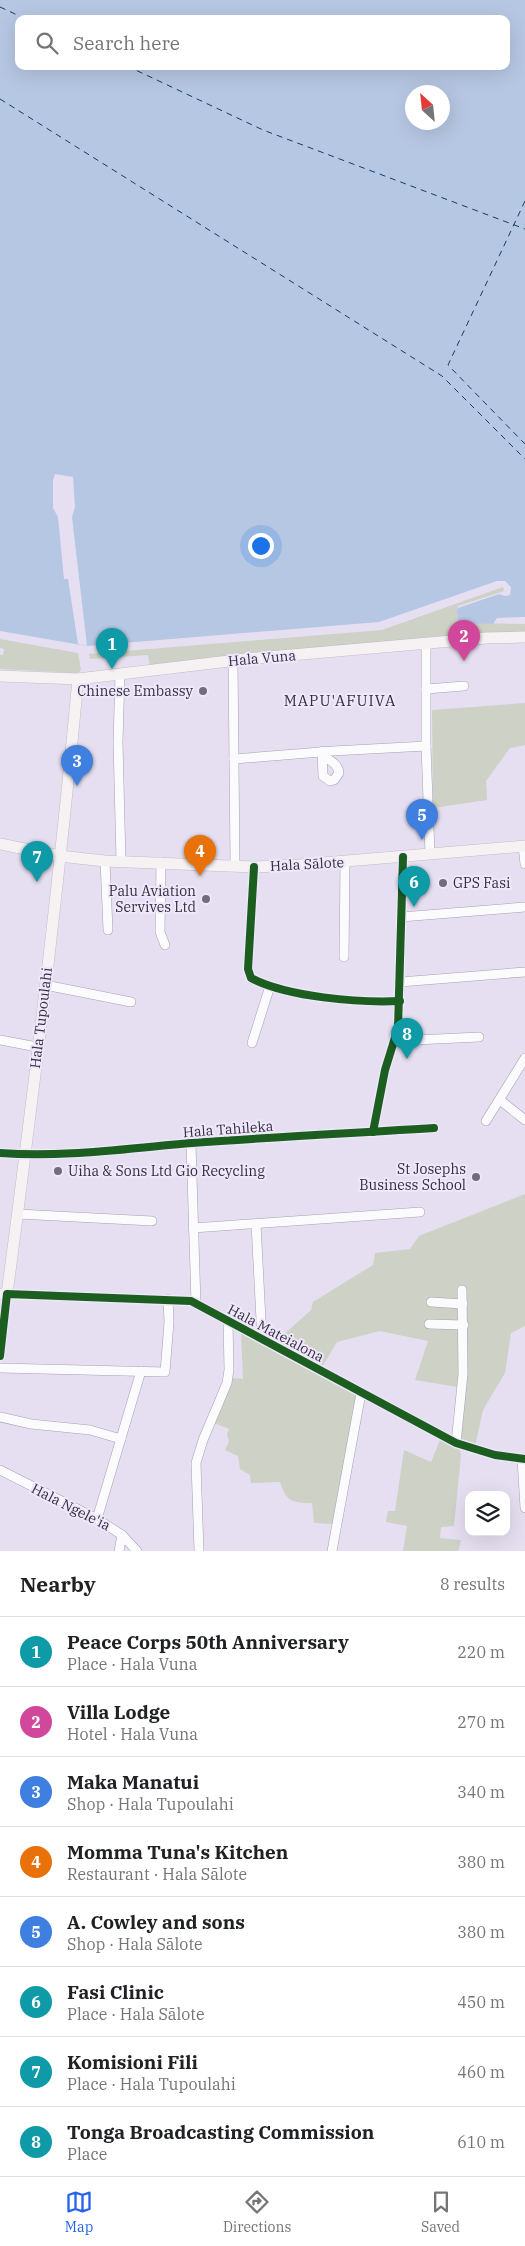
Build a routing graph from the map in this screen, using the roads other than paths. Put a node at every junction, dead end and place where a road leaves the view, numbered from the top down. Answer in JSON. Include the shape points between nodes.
{"nodes":[{"id":1,"x":525,"y":637,"type":"edge"},
{"id":2,"x":426,"y":643,"type":"junction"},
{"id":3,"x":233,"y":660,"type":"junction"},
{"id":4,"x":120,"y":674,"type":"junction"},
{"id":5,"x":0,"y":676,"type":"edge"},
{"id":6,"x":78,"y":679,"type":"junction"},
{"id":7,"x":464,"y":686,"type":"dead end"},
{"id":8,"x":426,"y":689,"type":"junction"},
{"id":9,"x":426,"y":746,"type":"junction"},
{"id":10,"x":234,"y":759,"type":"junction"},
{"id":11,"x":0,"y":844,"type":"edge"},
{"id":12,"x":524,"y":846,"type":"edge"},
{"id":13,"x":430,"y":854,"type":"junction"},
{"id":14,"x":59,"y":856,"type":"junction"},
{"id":15,"x":403,"y":857,"type":"junction"},
{"id":16,"x":105,"y":861,"type":"junction"},
{"id":17,"x":121,"y":861,"type":"junction"},
{"id":18,"x":161,"y":862,"type":"junction"},
{"id":19,"x":345,"y":862,"type":"junction"},
{"id":20,"x":525,"y":864,"type":"edge"},
{"id":21,"x":235,"y":865,"type":"junction"},
{"id":22,"x":254,"y":867,"type":"junction"},
{"id":23,"x":525,"y":907,"type":"edge"},
{"id":24,"x":401,"y":917,"type":"junction"},
{"id":25,"x":108,"y":930,"type":"dead end"},
{"id":26,"x":165,"y":945,"type":"dead end"},
{"id":27,"x":344,"y":957,"type":"dead end"},
{"id":28,"x":525,"y":972,"type":"edge"},
{"id":29,"x":400,"y":982,"type":"junction"},
{"id":30,"x":45,"y":985,"type":"junction"},
{"id":31,"x":270,"y":986,"type":"junction"},
{"id":32,"x":131,"y":1002,"type":"dead end"},
{"id":33,"x":400,"y":1002,"type":"junction"},
{"id":34,"x":479,"y":1037,"type":"dead end"},
{"id":35,"x":0,"y":1040,"type":"edge"},
{"id":36,"x":394,"y":1041,"type":"junction"},
{"id":37,"x":252,"y":1043,"type":"dead end"},
{"id":38,"x":37,"y":1047,"type":"junction"},
{"id":39,"x":525,"y":1058,"type":"edge"},
{"id":40,"x":500,"y":1100,"type":"junction"},
{"id":41,"x":525,"y":1120,"type":"edge"},
{"id":42,"x":486,"y":1121,"type":"dead end"},
{"id":43,"x":434,"y":1128,"type":"dead end"},
{"id":44,"x":373,"y":1132,"type":"junction"},
{"id":45,"x":191,"y":1144,"type":"junction"},
{"id":46,"x":0,"y":1153,"type":"edge"},
{"id":47,"x":24,"y":1154,"type":"junction"},
{"id":48,"x":420,"y":1212,"type":"dead end"},
{"id":49,"x":18,"y":1214,"type":"junction"},
{"id":50,"x":152,"y":1221,"type":"dead end"},
{"id":51,"x":256,"y":1224,"type":"junction"},
{"id":52,"x":193,"y":1228,"type":"junction"},
{"id":53,"x":462,"y":1290,"type":"dead end"},
{"id":54,"x":3,"y":1294,"type":"edge"},
{"id":55,"x":168,"y":1299,"type":"junction"},
{"id":56,"x":431,"y":1302,"type":"dead end"},
{"id":57,"x":196,"y":1304,"type":"junction"},
{"id":58,"x":463,"y":1304,"type":"junction"},
{"id":59,"x":228,"y":1321,"type":"junction"},
{"id":60,"x":429,"y":1324,"type":"dead end"},
{"id":61,"x":464,"y":1325,"type":"junction"},
{"id":62,"x":262,"y":1339,"type":"junction"},
{"id":63,"x":0,"y":1356,"type":"edge"},
{"id":64,"x":0,"y":1368,"type":"edge"},
{"id":65,"x":141,"y":1371,"type":"junction"},
{"id":66,"x":361,"y":1393,"type":"junction"},
{"id":67,"x":0,"y":1417,"type":"edge"},
{"id":68,"x":121,"y":1439,"type":"junction"},
{"id":69,"x":456,"y":1443,"type":"junction"},
{"id":70,"x":524,"y":1459,"type":"edge"},
{"id":71,"x":0,"y":1470,"type":"edge"},
{"id":72,"x":525,"y":1508,"type":"edge"},
{"id":73,"x":97,"y":1519,"type":"junction"},
{"id":74,"x":122,"y":1534,"type":"junction"},
{"id":75,"x":118,"y":1551,"type":"edge"},
{"id":76,"x":137,"y":1551,"type":"edge"},
{"id":77,"x":199,"y":1551,"type":"edge"},
{"id":78,"x":332,"y":1551,"type":"edge"}],
"edges":[{"from":1,"to":2,"type":"main road","name":"Hala Vuna"},
{"from":2,"to":3,"type":"main road","name":"Hala Vuna"},
{"from":2,"to":8,"type":"street"},
{"from":3,"to":4,"type":"main road","name":"Hala Vuna"},
{"from":3,"to":10,"type":"street"},
{"from":4,"to":6,"type":"main road","name":"Hala Vuna"},
{"from":4,"to":17,"type":"street"},
{"from":5,"to":6,"type":"main road","name":"Hala Vuna"},
{"from":6,"to":14,"type":"main road","name":"Hala Tupoulahi"},
{"from":7,"to":8,"type":"street"},
{"from":8,"to":9,"type":"street"},
{"from":9,"to":10,"type":"street"},
{"from":9,"to":13,"type":"street"},
{"from":10,"to":21,"type":"street"},
{"from":11,"to":14,"type":"main road","name":"Hala Sālote"},
{"from":12,"to":13,"type":"main road","name":"Hala Sālote"},
{"from":12,"to":20,"type":"street"},
{"from":13,"to":15,"type":"main road","name":"Hala Sālote"},
{"from":14,"to":16,"type":"main road","name":"Hala Sālote"},
{"from":14,"to":30,"type":"main road","name":"Hala Tupoulahi"},
{"from":15,"to":19,"type":"main road","name":"Hala Sālote"},
{"from":15,"to":24,"type":"street"},
{"from":16,"to":17,"type":"main road","name":"Hala Sālote"},
{"from":16,"to":25,"type":"street"},
{"from":17,"to":18,"type":"main road","name":"Hala Sālote"},
{"from":18,"to":21,"type":"main road","name":"Hala Sālote"},
{"from":18,"to":26,"type":"street","via":[[160,932]]},
{"from":19,"to":22,"type":"main road","name":"Hala Sālote"},
{"from":19,"to":27,"type":"street"},
{"from":21,"to":22,"type":"main road","name":"Hala Sālote"},
{"from":22,"to":31,"type":"street","via":[[248,969],[251,978]]},
{"from":23,"to":24,"type":"street"},
{"from":24,"to":29,"type":"street"},
{"from":28,"to":29,"type":"street"},
{"from":29,"to":33,"type":"street"},
{"from":30,"to":32,"type":"street"},
{"from":30,"to":38,"type":"main road","name":"Hala Tupoulahi"},
{"from":31,"to":33,"type":"street","via":[[365,1001]]},
{"from":31,"to":37,"type":"street"},
{"from":33,"to":36,"type":"street"},
{"from":34,"to":36,"type":"street"},
{"from":35,"to":38,"type":"street"},
{"from":36,"to":44,"type":"street"},
{"from":38,"to":47,"type":"main road","name":"Hala Tupoulahi"},
{"from":39,"to":40,"type":"street"},
{"from":40,"to":41,"type":"street"},
{"from":40,"to":42,"type":"street"},
{"from":43,"to":44,"type":"street","name":"Hala Tahileka"},
{"from":44,"to":45,"type":"street","name":"Hala Tahileka"},
{"from":45,"to":47,"type":"street","name":"Hala Tahileka","via":[[109,1152]]},
{"from":45,"to":52,"type":"street"},
{"from":46,"to":47,"type":"street","name":"Hala Tahileka"},
{"from":47,"to":49,"type":"main road","name":"Hala Tupoulahi"},
{"from":48,"to":51,"type":"street"},
{"from":49,"to":50,"type":"street"},
{"from":49,"to":54,"type":"main road","name":"Hala Tupoulahi"},
{"from":51,"to":52,"type":"street"},
{"from":51,"to":62,"type":"street"},
{"from":52,"to":57,"type":"street"},
{"from":53,"to":58,"type":"street"},
{"from":54,"to":55,"type":"street","name":"Hala Mateialona"},
{"from":54,"to":63,"type":"street","name":"Hala Tupoulahi"},
{"from":55,"to":57,"type":"street","name":"Hala Mateialona"},
{"from":55,"to":65,"type":"street","via":[[165,1372]]},
{"from":56,"to":58,"type":"street"},
{"from":57,"to":59,"type":"street","name":"Hala Mateialona"},
{"from":58,"to":61,"type":"street"},
{"from":59,"to":62,"type":"street","name":"Hala Mateialona"},
{"from":59,"to":77,"type":"street","via":[[227,1383],[196,1463]]},
{"from":60,"to":61,"type":"street"},
{"from":61,"to":69,"type":"street"},
{"from":62,"to":66,"type":"street","name":"Hala Mateialona"},
{"from":64,"to":65,"type":"street"},
{"from":65,"to":68,"type":"street"},
{"from":66,"to":69,"type":"street","name":"Hala Mateialona"},
{"from":66,"to":78,"type":"street"},
{"from":67,"to":68,"type":"street","via":[[90,1430]]},
{"from":68,"to":73,"type":"street"},
{"from":69,"to":70,"type":"street","name":"Hala Mateialona","via":[[495,1455]]},
{"from":70,"to":72,"type":"street"},
{"from":71,"to":73,"type":"street","name":"Hala Ngele'ia"},
{"from":73,"to":74,"type":"street","name":"Hala Ngele'ia"},
{"from":74,"to":75,"type":"street"},
{"from":74,"to":76,"type":"street","name":"Hala Ngele'ia"}]}
